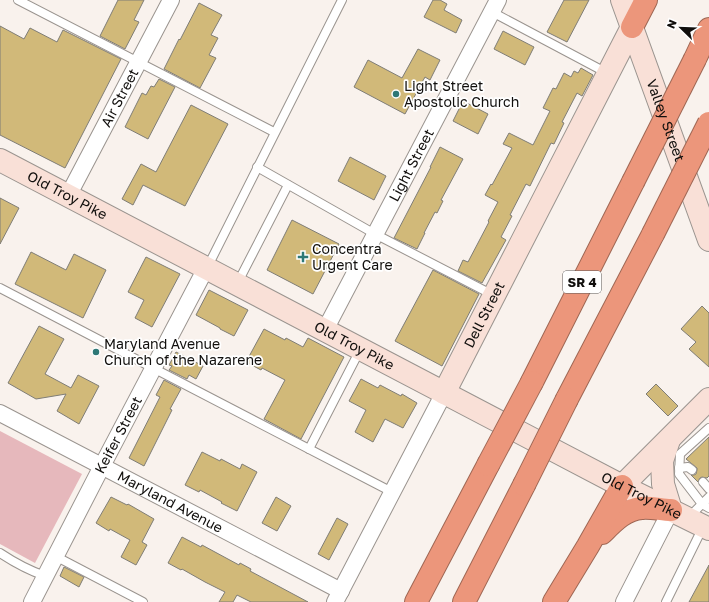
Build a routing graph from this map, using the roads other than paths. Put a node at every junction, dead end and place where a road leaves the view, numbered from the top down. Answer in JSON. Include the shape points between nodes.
{"nodes":[{"id":1,"x":18,"y":0,"type":"edge"},
{"id":2,"x":171,"y":0,"type":"edge"},
{"id":3,"x":342,"y":0,"type":"edge"},
{"id":4,"x":622,"y":0,"type":"edge"},
{"id":5,"x":646,"y":0,"type":"edge"},
{"id":6,"x":495,"y":6,"type":"edge"},
{"id":7,"x":632,"y":27,"type":"junction"},
{"id":8,"x":709,"y":30,"type":"edge"},
{"id":9,"x":138,"y":62,"type":"junction"},
{"id":10,"x":607,"y":73,"type":"junction"},
{"id":11,"x":709,"y":123,"type":"edge"},
{"id":12,"x":274,"y":132,"type":"junction"},
{"id":13,"x":0,"y":160,"type":"edge"},
{"id":14,"x":257,"y":167,"type":"junction"},
{"id":15,"x":288,"y":184,"type":"junction"},
{"id":16,"x":68,"y":196,"type":"junction"},
{"id":17,"x":375,"y":234,"type":"junction"},
{"id":18,"x":709,"y":240,"type":"edge"},
{"id":19,"x":206,"y":268,"type":"junction"},
{"id":20,"x":237,"y":284,"type":"junction"},
{"id":21,"x":0,"y":288,"type":"edge"},
{"id":22,"x":494,"y":296,"type":"junction"},
{"id":23,"x":325,"y":330,"type":"junction"},
{"id":24,"x":360,"y":349,"type":"junction"},
{"id":25,"x":153,"y":368,"type":"junction"},
{"id":26,"x":444,"y":393,"type":"junction"},
{"id":27,"x":709,"y":399,"type":"edge"},
{"id":28,"x":0,"y":413,"type":"edge"},
{"id":29,"x":709,"y":428,"type":"edge"},
{"id":30,"x":669,"y":440,"type":"junction"},
{"id":31,"x":309,"y":449,"type":"junction"},
{"id":32,"x":102,"y":466,"type":"junction"},
{"id":33,"x":679,"y":468,"type":"junction"},
{"id":34,"x":692,"y":470,"type":"dead end"},
{"id":35,"x":703,"y":482,"type":"dead end"},
{"id":36,"x":622,"y":486,"type":"junction"},
{"id":37,"x":709,"y":489,"type":"edge"},
{"id":38,"x":392,"y":492,"type":"junction"},
{"id":39,"x":709,"y":497,"type":"edge"},
{"id":40,"x":697,"y":516,"type":"edge"},
{"id":41,"x":588,"y":546,"type":"junction"},
{"id":42,"x":0,"y":553,"type":"edge"},
{"id":43,"x":55,"y":556,"type":"junction"},
{"id":44,"x":45,"y":576,"type":"junction"},
{"id":45,"x":338,"y":596,"type":"edge"},
{"id":46,"x":32,"y":602,"type":"edge"},
{"id":47,"x":143,"y":602,"type":"edge"},
{"id":48,"x":416,"y":602,"type":"edge"},
{"id":49,"x":464,"y":602,"type":"edge"},
{"id":50,"x":554,"y":602,"type":"edge"},
{"id":51,"x":624,"y":602,"type":"edge"},
{"id":52,"x":666,"y":602,"type":"edge"}],
"edges":[{"from":1,"to":9,"type":"lane"},
{"from":2,"to":9,"type":"street","name":"Air Street"},
{"from":3,"to":12,"type":"lane"},
{"from":4,"to":7,"type":"main road","name":"Valley Street"},
{"from":5,"to":7,"type":"highway"},
{"from":6,"to":10,"type":"lane"},
{"from":6,"to":17,"type":"street","name":"Light Street"},
{"from":7,"to":10,"type":"main road","name":"Dell Street"},
{"from":7,"to":18,"type":"main road","name":"Valley Street"},
{"from":8,"to":48,"type":"highway","number":"SR 4","bridge":true,"via":[[532,382]]},
{"from":9,"to":12,"type":"lane"},
{"from":9,"to":16,"type":"street","name":"Air Street"},
{"from":10,"to":22,"type":"main road","name":"Dell Street"},
{"from":11,"to":49,"type":"highway","number":"SR 4","bridge":true},
{"from":12,"to":14,"type":"lane"},
{"from":13,"to":16,"type":"main road","name":"Old Troy Pike"},
{"from":14,"to":15,"type":"lane"},
{"from":14,"to":19,"type":"lane"},
{"from":15,"to":17,"type":"lane"},
{"from":15,"to":20,"type":"lane"},
{"from":16,"to":19,"type":"main road","name":"Old Troy Pike"},
{"from":17,"to":22,"type":"lane"},
{"from":17,"to":23,"type":"street","name":"Light Street"},
{"from":19,"to":20,"type":"main road","name":"Old Troy Pike"},
{"from":19,"to":25,"type":"street","name":"Keifer Street"},
{"from":20,"to":23,"type":"main road","name":"Old Troy Pike"},
{"from":21,"to":25,"type":"lane"},
{"from":22,"to":26,"type":"main road","name":"Dell Street"},
{"from":23,"to":24,"type":"main road","name":"Old Troy Pike"},
{"from":24,"to":26,"type":"main road","name":"Old Troy Pike"},
{"from":24,"to":31,"type":"lane"},
{"from":25,"to":31,"type":"lane"},
{"from":25,"to":32,"type":"street","name":"Keifer Street"},
{"from":26,"to":36,"type":"main road","name":"Old Troy Pike"},
{"from":26,"to":38,"type":"street","name":"Dell Street"},
{"from":27,"to":30,"type":"main road"},
{"from":28,"to":32,"type":"street","name":"Maryland Avenue"},
{"from":29,"to":33,"type":"lane","via":[[680,454]]},
{"from":30,"to":36,"type":"main road"},
{"from":30,"to":40,"type":"main road","via":[[662,462],[663,484]]},
{"from":31,"to":38,"type":"lane"},
{"from":32,"to":43,"type":"street","name":"Keifer Street"},
{"from":32,"to":45,"type":"street","name":"Maryland Avenue"},
{"from":33,"to":34,"type":"lane","via":[[688,467]]},
{"from":33,"to":40,"type":"lane","via":[[679,474]]},
{"from":35,"to":37,"type":"lane"},
{"from":36,"to":40,"type":"main road","name":"Old Troy Pike"},
{"from":36,"to":41,"type":"highway"},
{"from":38,"to":45,"type":"street","name":"Dell Street"},
{"from":39,"to":40,"type":"lane"},
{"from":40,"to":41,"type":"highway","via":[[642,508],[628,511]]},
{"from":40,"to":51,"type":"street"},
{"from":40,"to":52,"type":"lane"},
{"from":41,"to":50,"type":"highway"},
{"from":42,"to":44,"type":"lane","via":[[26,569]]},
{"from":43,"to":44,"type":"street","name":"Keifer Street"},
{"from":43,"to":47,"type":"lane"},
{"from":44,"to":46,"type":"street","name":"Keifer Street"}]}
